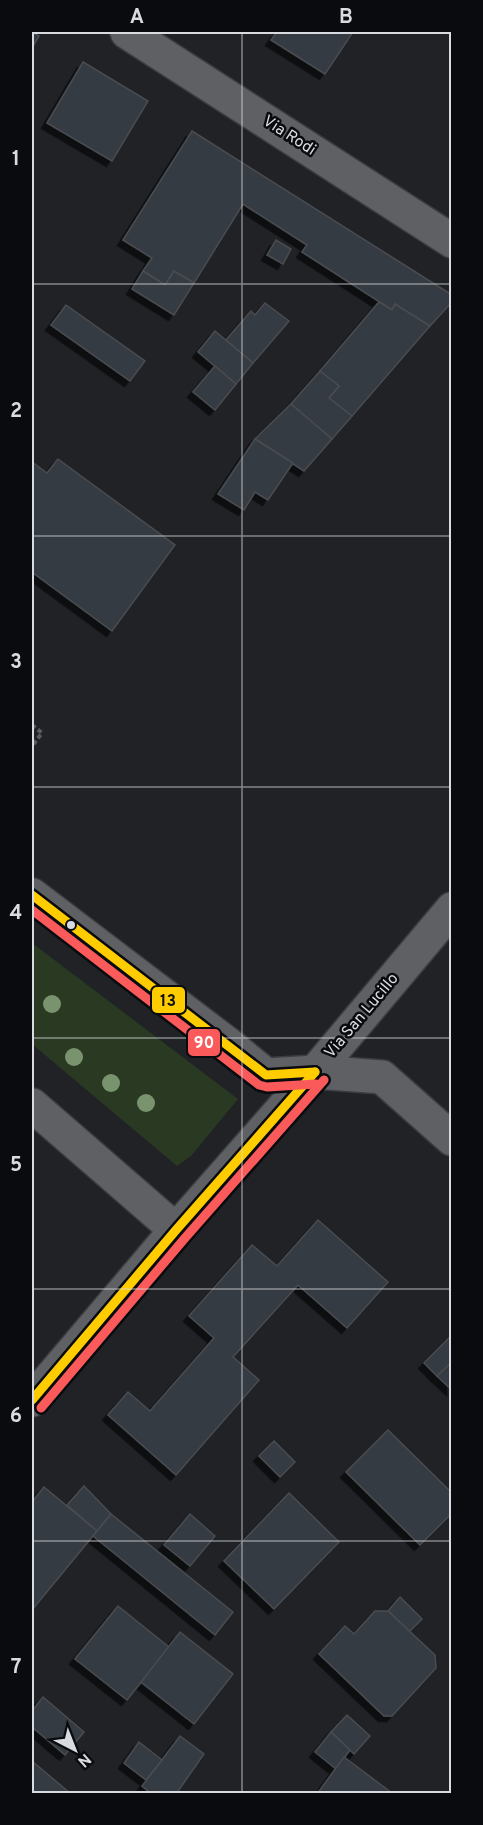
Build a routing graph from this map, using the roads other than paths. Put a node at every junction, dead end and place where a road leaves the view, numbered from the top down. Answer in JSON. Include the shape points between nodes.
{"nodes":[{"id":1,"x":127,"y":32,"type":"edge"},
{"id":2,"x":452,"y":241,"type":"edge"},
{"id":3,"x":32,"y":896,"type":"edge"},
{"id":4,"x":452,"y":909,"type":"edge"},
{"id":5,"x":315,"y":1072,"type":"junction"},
{"id":6,"x":32,"y":1105,"type":"edge"},
{"id":7,"x":452,"y":1139,"type":"edge"},
{"id":8,"x":176,"y":1230,"type":"junction"},
{"id":9,"x":32,"y":1400,"type":"edge"}],
"edges":[{"from":1,"to":2,"type":"street","name":"Via Rodi"},
{"from":3,"to":5,"type":"street","via":[[266,1075]]},
{"from":4,"to":5,"type":"street","name":"Via San Lucillo"},
{"from":5,"to":7,"type":"street","via":[[382,1077]]},
{"from":5,"to":8,"type":"street","name":"Via San Lucillo"},
{"from":6,"to":8,"type":"street"},
{"from":8,"to":9,"type":"street","name":"Via San Lucillo"}]}
